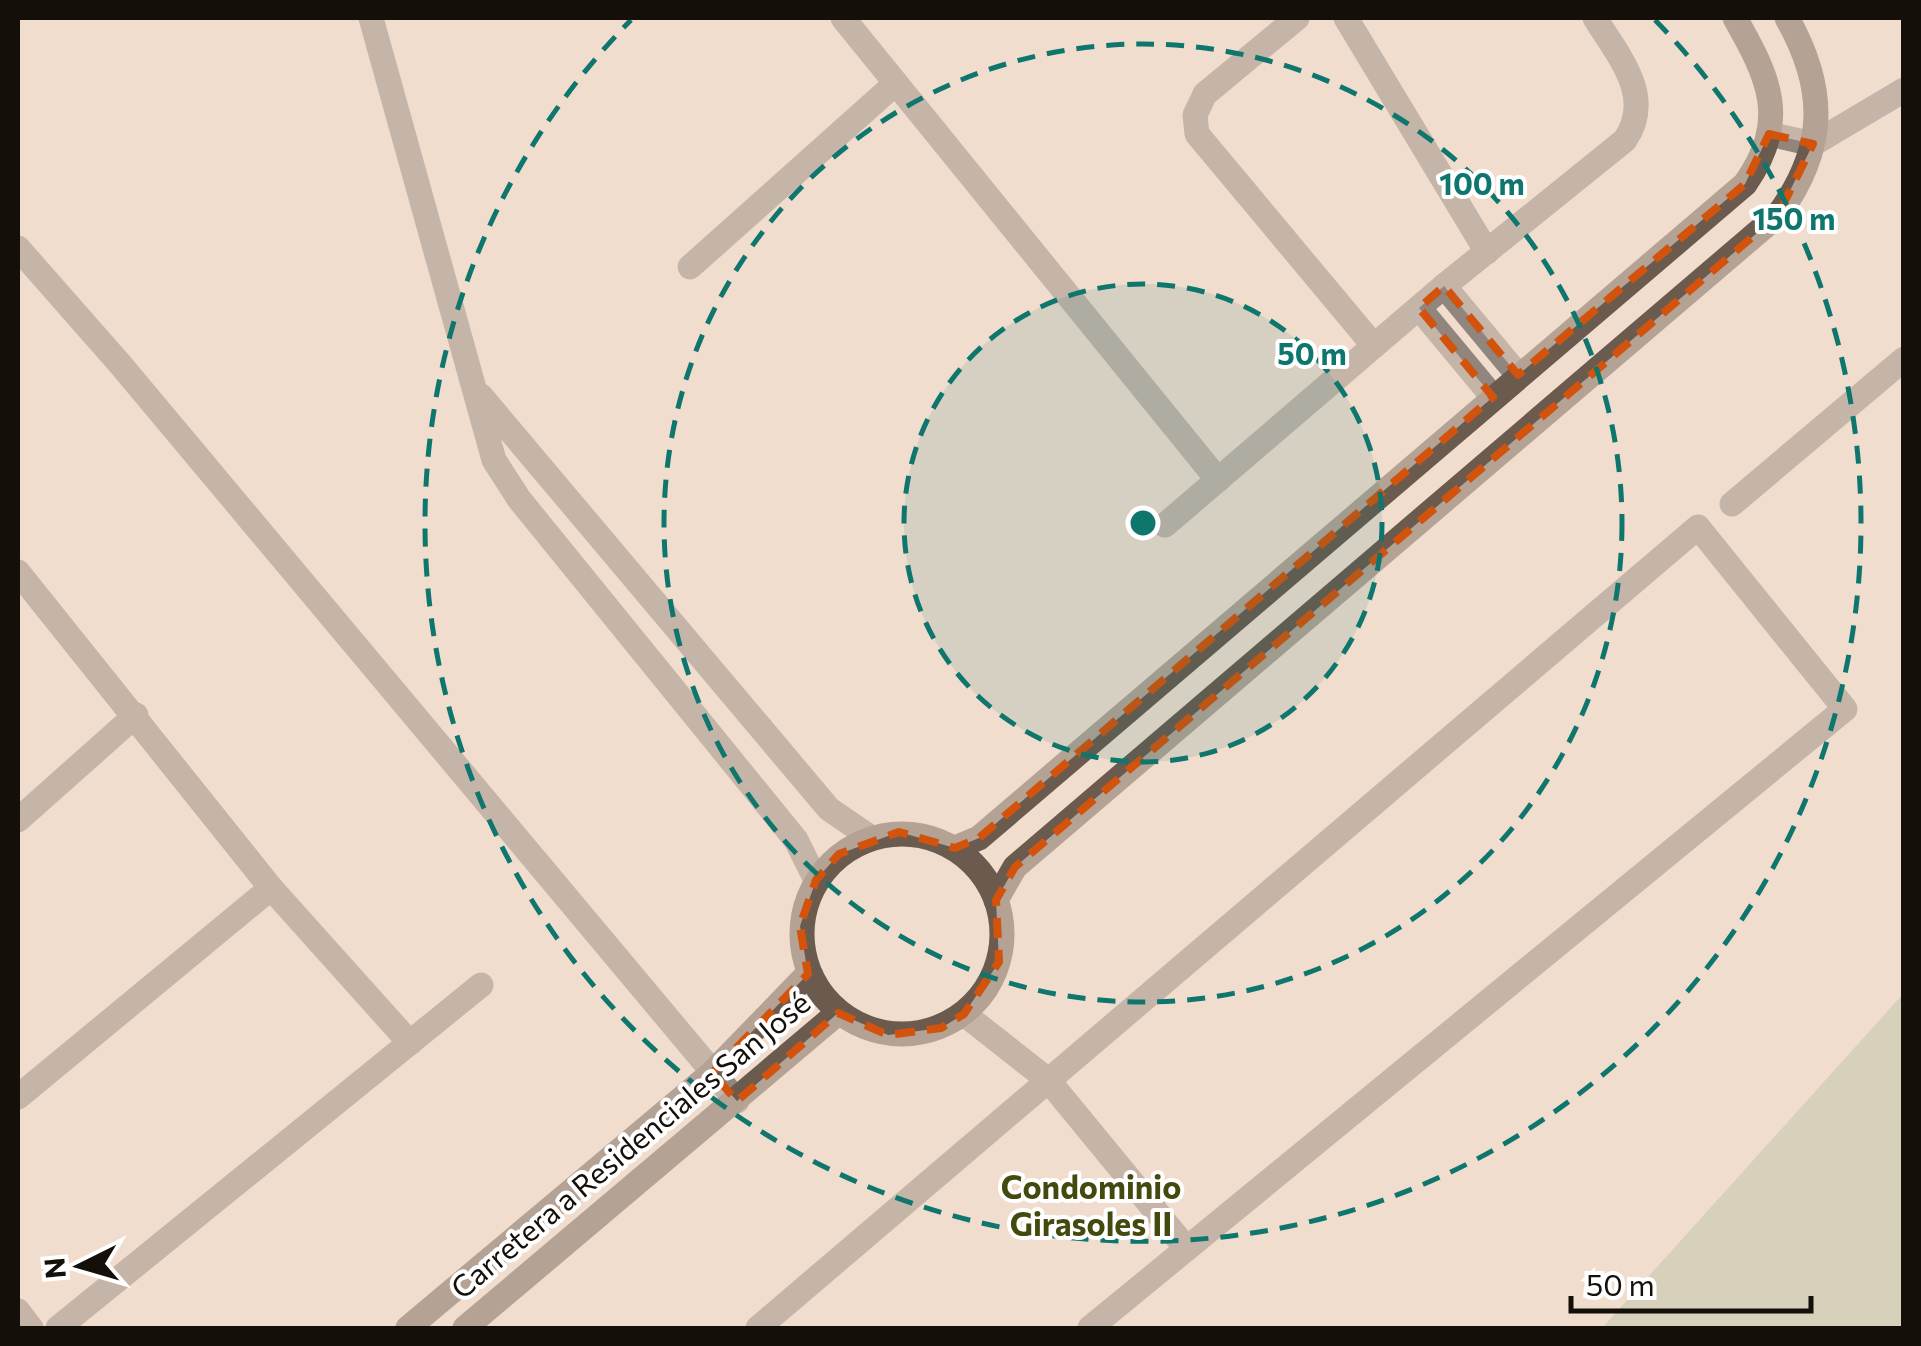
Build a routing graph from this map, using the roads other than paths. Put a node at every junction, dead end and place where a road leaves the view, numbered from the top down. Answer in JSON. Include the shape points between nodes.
{"nodes":[{"id":1,"x":371,"y":18,"type":"edge"},
{"id":2,"x":843,"y":18,"type":"edge"},
{"id":3,"x":1297,"y":18,"type":"edge"},
{"id":4,"x":1346,"y":18,"type":"edge"},
{"id":5,"x":1595,"y":18,"type":"edge"},
{"id":6,"x":1736,"y":18,"type":"edge"},
{"id":7,"x":1787,"y":18,"type":"edge"},
{"id":8,"x":896,"y":83,"type":"junction"},
{"id":9,"x":1904,"y":90,"type":"edge"},
{"id":10,"x":1769,"y":134,"type":"junction"},
{"id":11,"x":1814,"y":144,"type":"junction"},
{"id":12,"x":18,"y":248,"type":"edge"},
{"id":13,"x":1487,"y":252,"type":"junction"},
{"id":14,"x":690,"y":267,"type":"dead end"},
{"id":15,"x":1444,"y":286,"type":"junction"},
{"id":16,"x":1419,"y":308,"type":"junction"},
{"id":17,"x":1374,"y":346,"type":"junction"},
{"id":18,"x":1904,"y":360,"type":"edge"},
{"id":19,"x":1518,"y":375,"type":"junction"},
{"id":20,"x":479,"y":393,"type":"junction"},
{"id":21,"x":1493,"y":397,"type":"junction"},
{"id":22,"x":1218,"y":480,"type":"junction"},
{"id":23,"x":1732,"y":504,"type":"dead end"},
{"id":24,"x":1165,"y":525,"type":"dead end"},
{"id":25,"x":18,"y":572,"type":"edge"},
{"id":26,"x":136,"y":715,"type":"junction"},
{"id":27,"x":18,"y":820,"type":"edge"},
{"id":28,"x":870,"y":837,"type":"junction"},
{"id":29,"x":955,"y":848,"type":"junction"},
{"id":30,"x":816,"y":880,"type":"junction"},
{"id":31,"x":271,"y":888,"type":"junction"},
{"id":32,"x":996,"y":900,"type":"junction"},
{"id":33,"x":808,"y":974,"type":"junction"},
{"id":34,"x":481,"y":985,"type":"dead end"},
{"id":35,"x":838,"y":1013,"type":"junction"},
{"id":36,"x":964,"y":1014,"type":"junction"},
{"id":37,"x":410,"y":1044,"type":"junction"},
{"id":38,"x":712,"y":1074,"type":"junction"},
{"id":39,"x":1048,"y":1080,"type":"junction"},
{"id":40,"x":18,"y":1097,"type":"edge"},
{"id":41,"x":737,"y":1101,"type":"junction"},
{"id":42,"x":1186,"y":1248,"type":"junction"},
{"id":43,"x":18,"y":1311,"type":"edge"},
{"id":44,"x":32,"y":1328,"type":"edge"},
{"id":45,"x":58,"y":1328,"type":"edge"},
{"id":46,"x":408,"y":1328,"type":"edge"},
{"id":47,"x":464,"y":1328,"type":"edge"},
{"id":48,"x":758,"y":1328,"type":"edge"},
{"id":49,"x":1090,"y":1328,"type":"edge"}],
"edges":[{"from":1,"to":20,"type":"street"},
{"from":2,"to":8,"type":"street"},
{"from":3,"to":17,"type":"street","via":[[1204,94],[1195,115],[1197,134]]},
{"from":4,"to":13,"type":"street"},
{"from":5,"to":13,"type":"street","via":[[1637,93],[1632,130]]},
{"from":6,"to":10,"type":"street","via":[[1770,85]]},
{"from":7,"to":11,"type":"street","via":[[1813,75]]},
{"from":8,"to":14,"type":"street"},
{"from":8,"to":22,"type":"street"},
{"from":9,"to":11,"type":"street"},
{"from":10,"to":11,"type":"street"},
{"from":10,"to":19,"type":"street","via":[[1745,184]]},
{"from":11,"to":32,"type":"street","via":[[1778,215],[1015,867]]},
{"from":12,"to":38,"type":"street"},
{"from":13,"to":15,"type":"street"},
{"from":15,"to":16,"type":"street"},
{"from":15,"to":19,"type":"street"},
{"from":16,"to":17,"type":"street"},
{"from":16,"to":21,"type":"street"},
{"from":17,"to":22,"type":"street"},
{"from":18,"to":23,"type":"street"},
{"from":19,"to":21,"type":"street"},
{"from":20,"to":28,"type":"street","via":[[829,809]]},
{"from":20,"to":30,"type":"street","via":[[487,439],[506,480],[796,840]]},
{"from":21,"to":29,"type":"street","via":[[979,838]]},
{"from":22,"to":24,"type":"street"},
{"from":25,"to":26,"type":"street"},
{"from":26,"to":27,"type":"street"},
{"from":26,"to":31,"type":"street"},
{"from":28,"to":29,"type":"street","via":[[914,834]]},
{"from":28,"to":30,"type":"street","via":[[839,854]]},
{"from":29,"to":32,"type":"street","via":[[987,880]]},
{"from":30,"to":33,"type":"street","via":[[800,926]]},
{"from":31,"to":37,"type":"street"},
{"from":31,"to":40,"type":"street"},
{"from":32,"to":36,"type":"street","via":[[999,962]]},
{"from":33,"to":35,"type":"street"},
{"from":33,"to":38,"type":"street","name":"Carretera a Residenciales San José"},
{"from":34,"to":37,"type":"street"},
{"from":35,"to":36,"type":"street","via":[[888,1035],[941,1028]]},
{"from":35,"to":41,"type":"street","name":"Carretera a Residenciales San José"},
{"from":36,"to":39,"type":"street"},
{"from":37,"to":45,"type":"street"},
{"from":38,"to":41,"type":"street"},
{"from":38,"to":46,"type":"street","name":"Carretera a Residenciales San José"},
{"from":39,"to":42,"type":"street"},
{"from":39,"to":42,"type":"street","via":[[1698,527],[1845,709]]},
{"from":39,"to":48,"type":"street"},
{"from":41,"to":47,"type":"street","name":"Carretera a Residenciales San José"},
{"from":42,"to":49,"type":"street"},
{"from":43,"to":44,"type":"street"}]}
